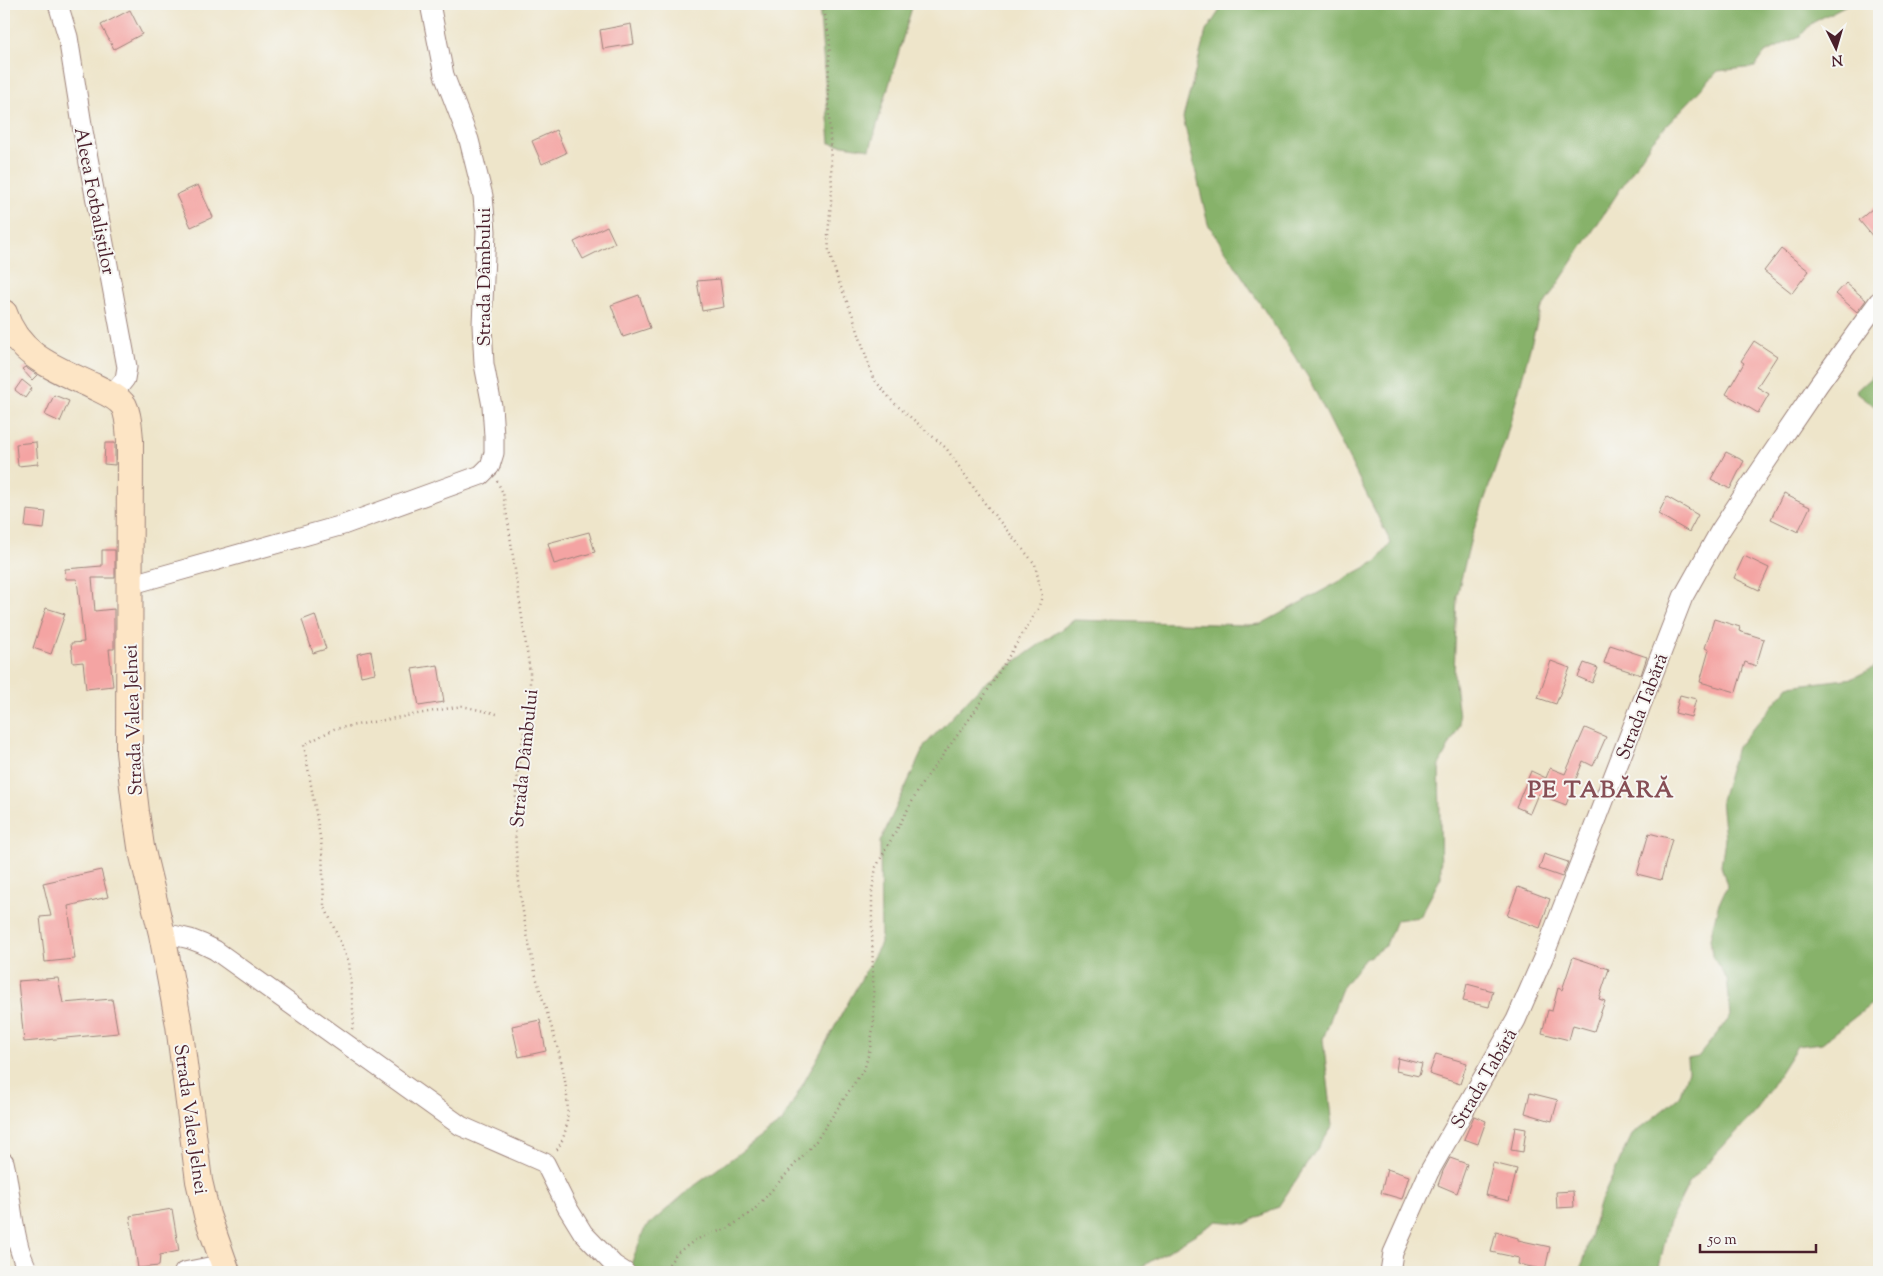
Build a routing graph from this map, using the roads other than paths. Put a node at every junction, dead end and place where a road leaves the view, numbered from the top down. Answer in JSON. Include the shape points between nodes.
{"nodes":[{"id":1,"x":58,"y":4,"type":"edge"},
{"id":2,"x":430,"y":4,"type":"edge"},
{"id":3,"x":1879,"y":302,"type":"edge"},
{"id":4,"x":4,"y":313,"type":"edge"},
{"id":5,"x":112,"y":395,"type":"junction"},
{"id":6,"x":129,"y":585,"type":"junction"},
{"id":7,"x":162,"y":934,"type":"junction"},
{"id":8,"x":4,"y":1162,"type":"edge"},
{"id":9,"x":225,"y":1268,"type":"edge"},
{"id":10,"x":29,"y":1272,"type":"edge"},
{"id":11,"x":184,"y":1272,"type":"edge"},
{"id":12,"x":625,"y":1272,"type":"edge"},
{"id":13,"x":1390,"y":1272,"type":"edge"}],
"edges":[{"from":1,"to":5,"type":"street","name":"Aleea Fotbaliștilor","via":[[68,37],[127,367],[125,380]]},
{"from":2,"to":6,"type":"street","name":"Strada Dâmbului","via":[[444,75],[469,140],[483,196],[486,231],[482,326],[494,436],[490,466],[482,475],[344,525]]},
{"from":3,"to":13,"type":"street","name":"Strada Tabără","via":[[1743,496],[1683,597],[1543,958],[1516,1020],[1429,1172],[1393,1253]]},
{"from":4,"to":5,"type":"main road","name":"Strada Valea Jelnei","via":[[16,338],[29,352]]},
{"from":5,"to":6,"type":"main road","name":"Strada Valea Jelnei","via":[[128,417]]},
{"from":6,"to":7,"type":"main road","name":"Strada Valea Jelnei","via":[[129,752],[141,847]]},
{"from":7,"to":9,"type":"main road","name":"Strada Valea Jelnei","via":[[179,1025],[198,1182]]},
{"from":7,"to":12,"type":"street","via":[[180,935],[215,950],[462,1126],[545,1163],[583,1232],[614,1265]]},
{"from":8,"to":10,"type":"street","via":[[19,1247]]},
{"from":9,"to":11,"type":"street"}]}
